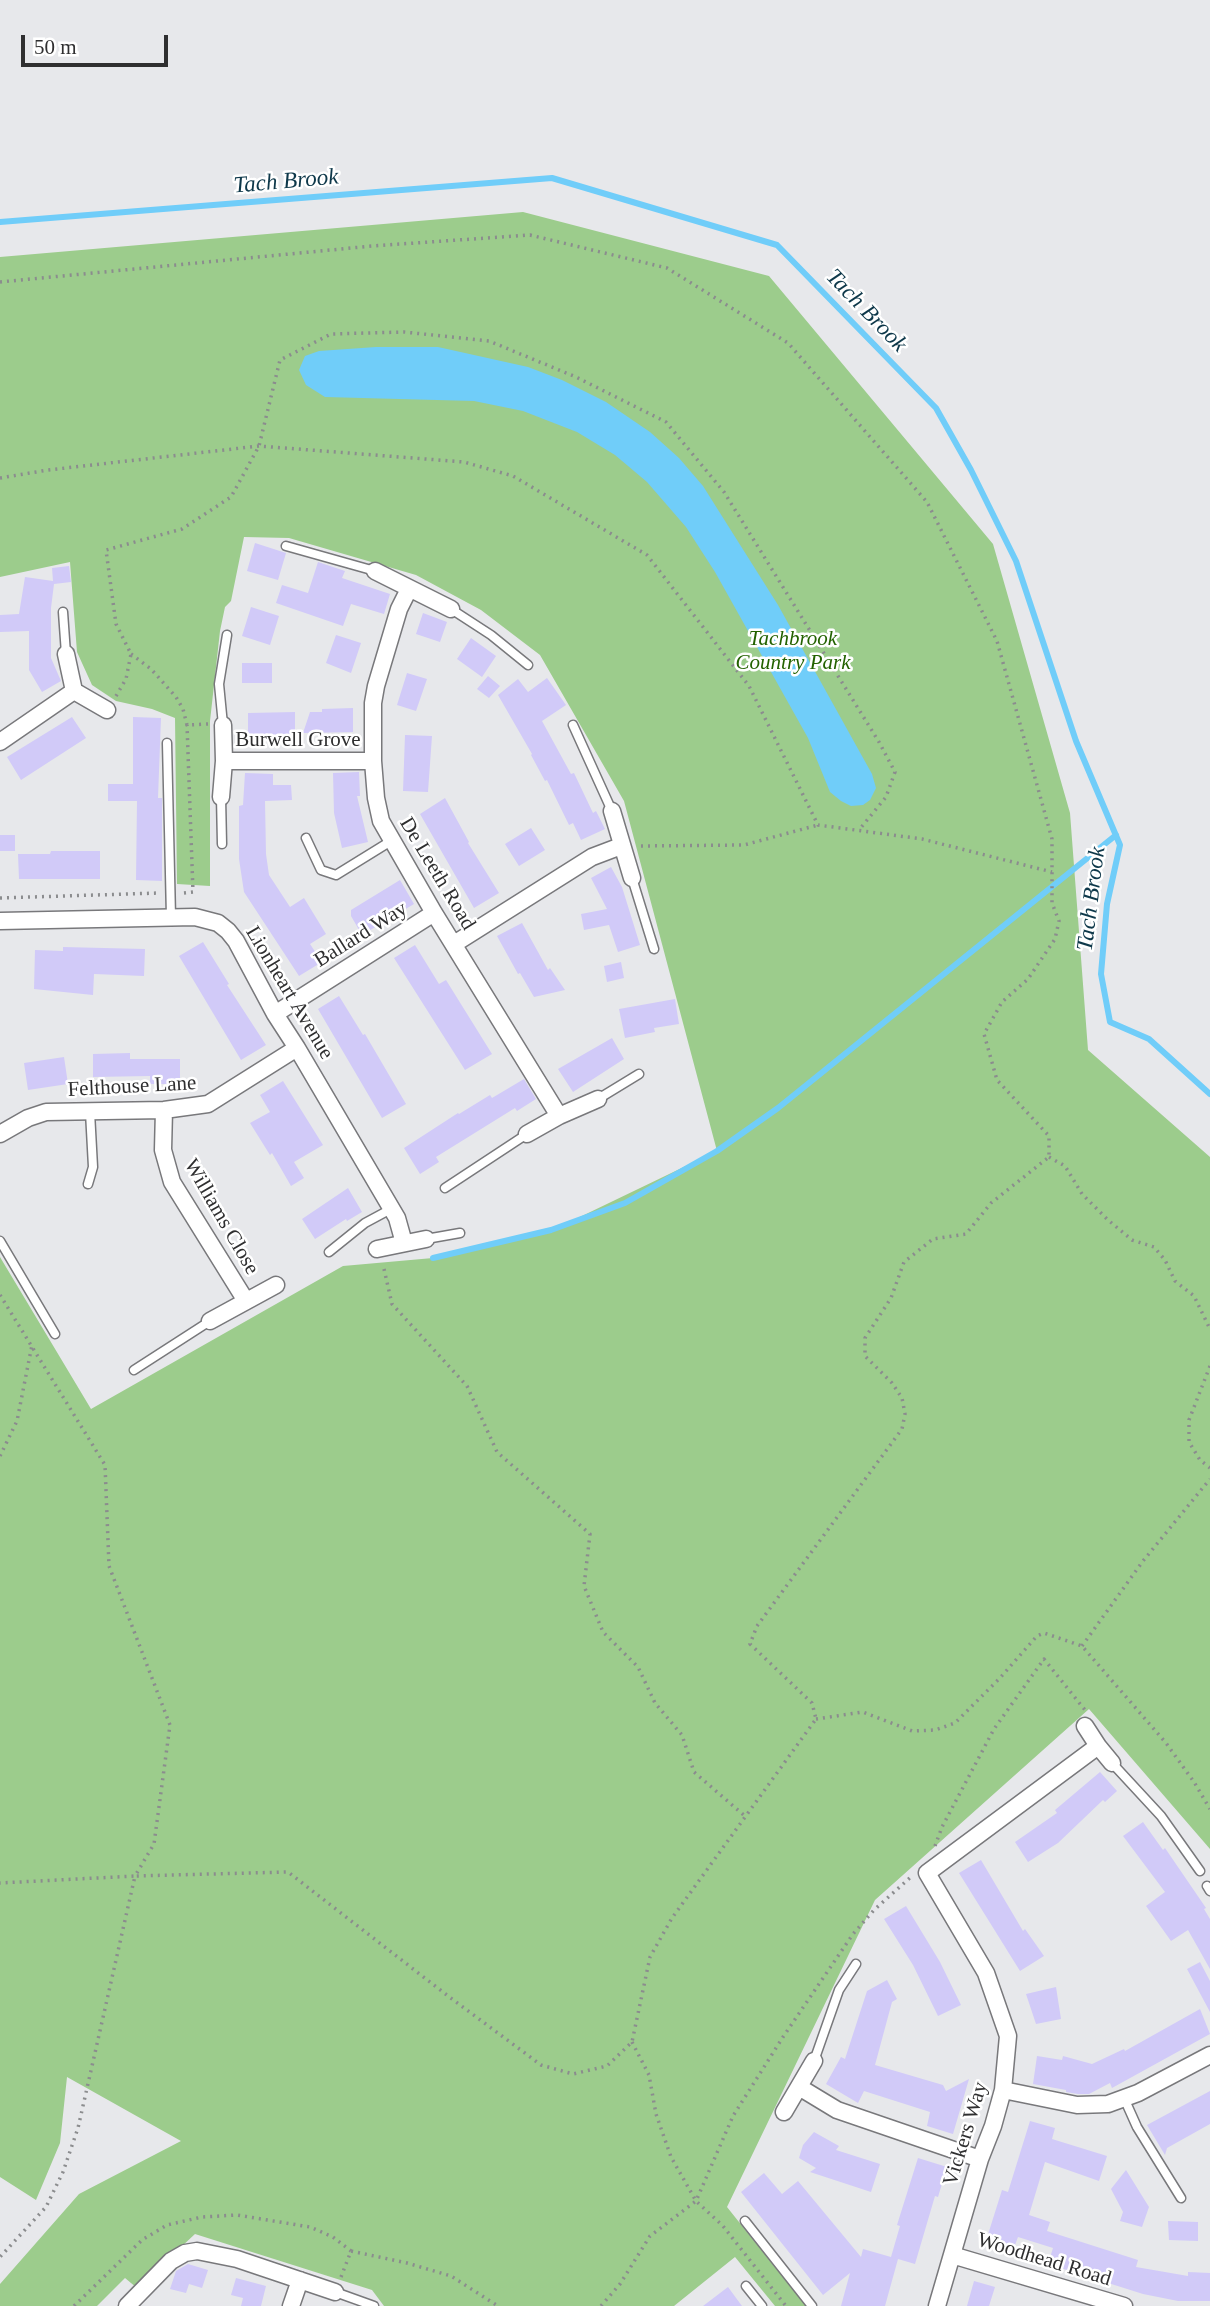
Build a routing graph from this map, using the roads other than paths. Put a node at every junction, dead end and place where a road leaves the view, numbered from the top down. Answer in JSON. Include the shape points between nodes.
{"nodes":[{"id":1,"x":286,"y":546,"type":"dead end"},
{"id":2,"x":375,"y":571,"type":"joint"},
{"id":3,"x":409,"y":589,"type":"junction"},
{"id":4,"x":451,"y":609,"type":"joint"},
{"id":5,"x":63,"y":612,"type":"dead end"},
{"id":6,"x":227,"y":635,"type":"dead end"},
{"id":7,"x":66,"y":654,"type":"joint"},
{"id":8,"x":528,"y":666,"type":"dead end"},
{"id":9,"x":74,"y":691,"type":"junction"},
{"id":10,"x":107,"y":710,"type":"road end"},
{"id":11,"x":223,"y":725,"type":"joint"},
{"id":12,"x":572,"y":725,"type":"dead end"},
{"id":13,"x":0,"y":742,"type":"edge"},
{"id":14,"x":167,"y":743,"type":"dead end"},
{"id":15,"x":224,"y":761,"type":"junction"},
{"id":16,"x":373,"y":761,"type":"junction"},
{"id":17,"x":221,"y":797,"type":"joint"},
{"id":18,"x":612,"y":811,"type":"joint"},
{"id":19,"x":306,"y":838,"type":"dead end"},
{"id":20,"x":391,"y":841,"type":"junction"},
{"id":21,"x":222,"y":844,"type":"dead end"},
{"id":22,"x":621,"y":846,"type":"junction"},
{"id":23,"x":632,"y":878,"type":"joint"},
{"id":24,"x":435,"y":913,"type":"junction"},
{"id":25,"x":171,"y":917,"type":"junction"},
{"id":26,"x":0,"y":921,"type":"edge"},
{"id":27,"x":454,"y":944,"type":"junction"},
{"id":28,"x":654,"y":949,"type":"dead end"},
{"id":29,"x":275,"y":1014,"type":"junction"},
{"id":30,"x":297,"y":1048,"type":"junction"},
{"id":31,"x":639,"y":1074,"type":"dead end"},
{"id":32,"x":598,"y":1100,"type":"joint"},
{"id":33,"x":164,"y":1110,"type":"junction"},
{"id":34,"x":90,"y":1112,"type":"junction"},
{"id":35,"x":559,"y":1116,"type":"junction"},
{"id":36,"x":527,"y":1134,"type":"joint"},
{"id":37,"x":0,"y":1135,"type":"edge"},
{"id":38,"x":88,"y":1184,"type":"dead end"},
{"id":39,"x":445,"y":1188,"type":"dead end"},
{"id":40,"x":391,"y":1209,"type":"junction"},
{"id":41,"x":460,"y":1233,"type":"dead end"},
{"id":42,"x":426,"y":1239,"type":"joint"},
{"id":43,"x":0,"y":1241,"type":"edge"},
{"id":44,"x":404,"y":1243,"type":"junction"},
{"id":45,"x":377,"y":1249,"type":"dead end"},
{"id":46,"x":330,"y":1252,"type":"dead end"},
{"id":47,"x":276,"y":1285,"type":"dead end"},
{"id":48,"x":246,"y":1301,"type":"junction"},
{"id":49,"x":210,"y":1321,"type":"joint"},
{"id":50,"x":55,"y":1334,"type":"dead end"},
{"id":51,"x":134,"y":1370,"type":"dead end"},
{"id":52,"x":1084,"y":1726,"type":"dead end"},
{"id":53,"x":1098,"y":1746,"type":"junction"},
{"id":54,"x":1112,"y":1763,"type":"joint"},
{"id":55,"x":1200,"y":1871,"type":"dead end"},
{"id":56,"x":856,"y":1964,"type":"dead end"},
{"id":57,"x":1210,"y":2055,"type":"edge"},
{"id":58,"x":814,"y":2061,"type":"joint"},
{"id":59,"x":799,"y":2087,"type":"junction"},
{"id":60,"x":1003,"y":2090,"type":"junction"},
{"id":61,"x":1124,"y":2098,"type":"junction"},
{"id":62,"x":784,"y":2112,"type":"dead end"},
{"id":63,"x":980,"y":2160,"type":"junction"},
{"id":64,"x":1181,"y":2198,"type":"dead end"},
{"id":65,"x":745,"y":2221,"type":"dead end"},
{"id":66,"x":952,"y":2255,"type":"junction"},
{"id":67,"x":300,"y":2280,"type":"junction"},
{"id":68,"x":746,"y":2286,"type":"dead end"},
{"id":69,"x":335,"y":2292,"type":"joint"},
{"id":70,"x":127,"y":2306,"type":"edge"},
{"id":71,"x":291,"y":2306,"type":"edge"},
{"id":72,"x":374,"y":2306,"type":"edge"},
{"id":73,"x":762,"y":2306,"type":"edge"},
{"id":74,"x":813,"y":2306,"type":"edge"},
{"id":75,"x":937,"y":2306,"type":"edge"},
{"id":76,"x":1124,"y":2306,"type":"edge"}],
"edges":[{"from":1,"to":2,"type":"lane"},
{"from":2,"to":3,"type":"street"},
{"from":3,"to":4,"type":"street"},
{"from":3,"to":16,"type":"street","name":"De Leeth Road","via":[[376,686]]},
{"from":4,"to":8,"type":"lane"},
{"from":5,"to":7,"type":"lane"},
{"from":6,"to":11,"type":"lane","via":[[219,684]]},
{"from":7,"to":9,"type":"street"},
{"from":9,"to":10,"type":"street"},
{"from":9,"to":13,"type":"street"},
{"from":11,"to":15,"type":"street","name":"Burwell Grove"},
{"from":12,"to":18,"type":"lane"},
{"from":14,"to":25,"type":"lane"},
{"from":15,"to":16,"type":"street","name":"Burwell Grove"},
{"from":15,"to":17,"type":"street","name":"Burwell Grove"},
{"from":16,"to":20,"type":"street","name":"De Leeth Road","via":[[382,821]]},
{"from":17,"to":21,"type":"lane"},
{"from":18,"to":22,"type":"street"},
{"from":19,"to":20,"type":"lane","via":[[321,870],[336,875]]},
{"from":20,"to":24,"type":"street","name":"De Leeth Road"},
{"from":22,"to":23,"type":"street"},
{"from":22,"to":27,"type":"street","via":[[592,857]]},
{"from":23,"to":28,"type":"lane"},
{"from":24,"to":27,"type":"street","name":"De Leeth Road"},
{"from":24,"to":29,"type":"street","name":"Ballard Way"},
{"from":25,"to":26,"type":"street","name":"Lionheart Avenue"},
{"from":25,"to":29,"type":"street","name":"Lionheart Avenue","via":[[206,919],[228,931]]},
{"from":27,"to":35,"type":"street","name":"De Leeth Road"},
{"from":29,"to":30,"type":"street","name":"Lionheart Avenue"},
{"from":30,"to":33,"type":"street","name":"Felthouse Lane","via":[[208,1104]]},
{"from":30,"to":40,"type":"street","name":"Lionheart Avenue"},
{"from":31,"to":32,"type":"lane"},
{"from":32,"to":35,"type":"street"},
{"from":33,"to":34,"type":"street","name":"Felthouse Lane"},
{"from":33,"to":48,"type":"street","name":"Williams Close","via":[[163,1150],[172,1182]]},
{"from":34,"to":37,"type":"street","name":"Felthouse Lane","via":[[46,1112]]},
{"from":34,"to":38,"type":"lane","via":[[93,1167]]},
{"from":35,"to":36,"type":"street"},
{"from":36,"to":39,"type":"lane"},
{"from":40,"to":44,"type":"street","name":"Lionheart Avenue"},
{"from":40,"to":46,"type":"lane","via":[[365,1223]]},
{"from":41,"to":42,"type":"lane"},
{"from":42,"to":44,"type":"street"},
{"from":43,"to":50,"type":"lane"},
{"from":44,"to":45,"type":"street"},
{"from":47,"to":48,"type":"street","name":"Williams Close"},
{"from":48,"to":49,"type":"street","name":"Williams Close"},
{"from":49,"to":51,"type":"lane"},
{"from":52,"to":53,"type":"street"},
{"from":53,"to":54,"type":"street"},
{"from":53,"to":60,"type":"street","name":"Vickers Way","via":[[927,1873],[986,1973],[1009,2036]]},
{"from":54,"to":55,"type":"lane","via":[[1161,1816]]},
{"from":56,"to":58,"type":"lane","via":[[839,1990]]},
{"from":57,"to":61,"type":"street"},
{"from":58,"to":59,"type":"street"},
{"from":59,"to":62,"type":"street"},
{"from":59,"to":63,"type":"street","via":[[837,2110]]},
{"from":60,"to":61,"type":"street","via":[[1077,2105],[1108,2104]]},
{"from":60,"to":63,"type":"street","name":"Vickers Way"},
{"from":61,"to":64,"type":"lane"},
{"from":63,"to":66,"type":"street","name":"Vickers Way"},
{"from":65,"to":74,"type":"lane"},
{"from":66,"to":75,"type":"street","name":"Vickers Way"},
{"from":66,"to":76,"type":"street","name":"Woodhead Road"},
{"from":67,"to":69,"type":"street"},
{"from":67,"to":70,"type":"street","via":[[197,2251],[171,2261]]},
{"from":67,"to":71,"type":"street"},
{"from":68,"to":73,"type":"lane"},
{"from":69,"to":72,"type":"lane"}]}
